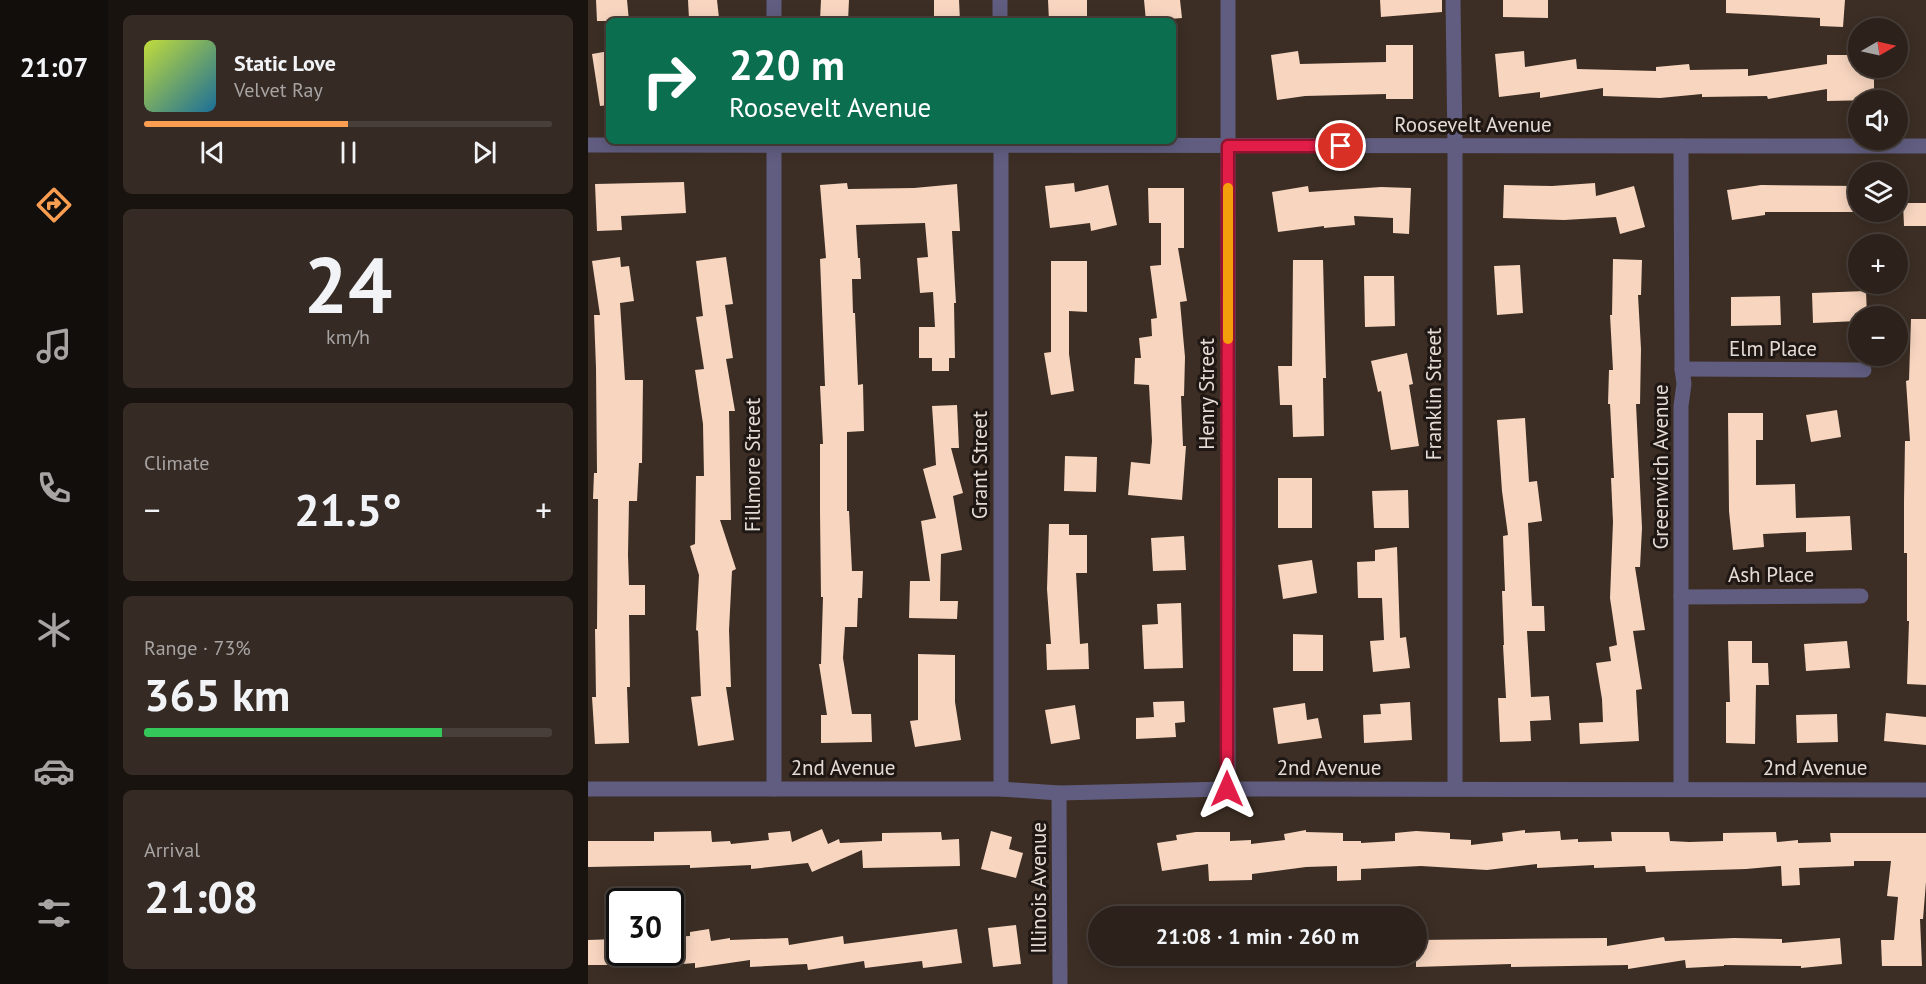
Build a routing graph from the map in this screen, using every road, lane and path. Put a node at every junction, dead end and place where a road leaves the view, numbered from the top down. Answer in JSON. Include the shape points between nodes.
{"nodes":[{"id":1,"x":774,"y":0,"type":"edge"},
{"id":2,"x":1000,"y":0,"type":"edge"},
{"id":3,"x":1228,"y":0,"type":"edge"},
{"id":4,"x":1453,"y":0,"type":"edge"},
{"id":5,"x":774,"y":18,"type":"edge"},
{"id":6,"x":1000,"y":18,"type":"edge"},
{"id":7,"x":681,"y":144,"type":"edge"},
{"id":8,"x":774,"y":144,"type":"edge"},
{"id":9,"x":1001,"y":144,"type":"edge"},
{"id":10,"x":1077,"y":144,"type":"edge"},
{"id":11,"x":588,"y":145,"type":"edge"},
{"id":12,"x":1228,"y":146,"type":"junction"},
{"id":13,"x":1455,"y":146,"type":"junction"},
{"id":14,"x":1681,"y":146,"type":"junction"},
{"id":15,"x":1926,"y":146,"type":"edge"},
{"id":16,"x":1682,"y":369,"type":"junction"},
{"id":17,"x":1864,"y":370,"type":"dead end"},
{"id":18,"x":1862,"y":596,"type":"dead end"},
{"id":19,"x":1681,"y":597,"type":"junction"},
{"id":20,"x":588,"y":789,"type":"edge"},
{"id":21,"x":774,"y":789,"type":"junction"},
{"id":22,"x":1001,"y":789,"type":"junction"},
{"id":23,"x":1227,"y":789,"type":"junction"},
{"id":24,"x":1455,"y":789,"type":"junction"},
{"id":25,"x":1681,"y":789,"type":"junction"},
{"id":26,"x":1926,"y":790,"type":"edge"},
{"id":27,"x":1059,"y":793,"type":"junction"},
{"id":28,"x":1060,"y":984,"type":"edge"}],
"edges":[{"from":1,"to":5,"type":"street"},
{"from":2,"to":6,"type":"street"},
{"from":3,"to":12,"type":"street","name":"Henry Street"},
{"from":4,"to":13,"type":"street","name":"Franklin Street"},
{"from":7,"to":11,"type":"street","name":"Roosevelt Avenue"},
{"from":8,"to":21,"type":"street","name":"Fillmore Street"},
{"from":9,"to":22,"type":"street","name":"Grant Street"},
{"from":10,"to":12,"type":"street","name":"Roosevelt Avenue"},
{"from":12,"to":13,"type":"street","name":"Roosevelt Avenue"},
{"from":12,"to":23,"type":"street","name":"Henry Street"},
{"from":13,"to":14,"type":"street","name":"Roosevelt Avenue"},
{"from":13,"to":24,"type":"street","name":"Franklin Street"},
{"from":14,"to":15,"type":"street","name":"Roosevelt Avenue"},
{"from":14,"to":16,"type":"street","name":"Greenwich Avenue"},
{"from":16,"to":17,"type":"street","name":"Elm Place"},
{"from":16,"to":19,"type":"street","name":"Greenwich Avenue"},
{"from":18,"to":19,"type":"street","name":"Ash Place"},
{"from":19,"to":25,"type":"street","name":"Greenwich Avenue"},
{"from":20,"to":21,"type":"street","name":"2nd Avenue"},
{"from":21,"to":22,"type":"street","name":"2nd Avenue"},
{"from":22,"to":27,"type":"street","name":"2nd Avenue"},
{"from":23,"to":24,"type":"street","name":"2nd Avenue"},
{"from":23,"to":27,"type":"street","name":"2nd Avenue"},
{"from":24,"to":25,"type":"street","name":"2nd Avenue"},
{"from":25,"to":26,"type":"street","name":"2nd Avenue"},
{"from":27,"to":28,"type":"street","name":"Illinois Avenue"}]}
